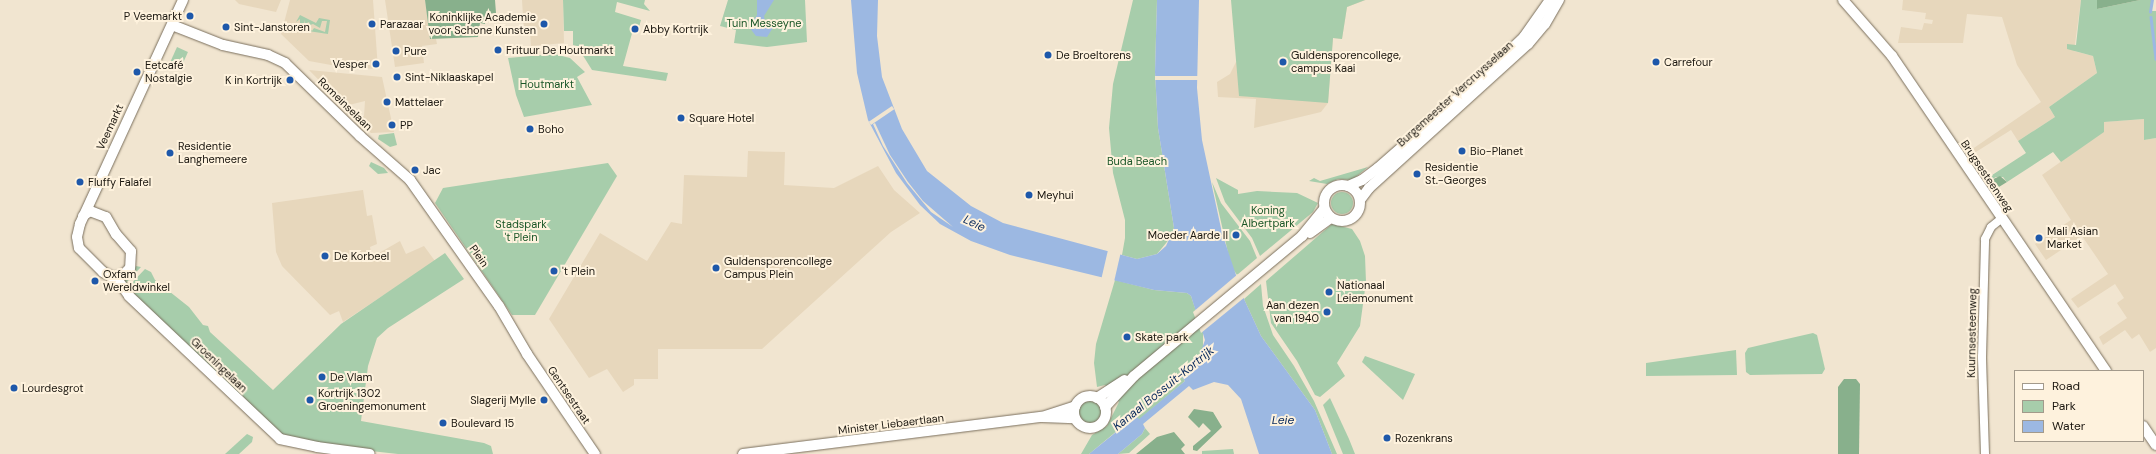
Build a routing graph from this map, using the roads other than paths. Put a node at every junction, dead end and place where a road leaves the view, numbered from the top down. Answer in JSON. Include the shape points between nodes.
{"nodes":[{"id":1,"x":183,"y":0,"type":"edge"},
{"id":2,"x":1550,"y":0,"type":"edge"},
{"id":3,"x":1559,"y":0,"type":"edge"},
{"id":4,"x":1842,"y":0,"type":"edge"},
{"id":5,"x":172,"y":25,"type":"junction"},
{"id":6,"x":410,"y":180,"type":"joint"},
{"id":7,"x":1348,"y":186,"type":"junction"},
{"id":8,"x":1360,"y":200,"type":"junction"},
{"id":9,"x":1324,"y":209,"type":"junction"},
{"id":10,"x":83,"y":216,"type":"junction"},
{"id":11,"x":1331,"y":218,"type":"junction"},
{"id":12,"x":2001,"y":219,"type":"junction"},
{"id":13,"x":1302,"y":236,"type":"junction"},
{"id":14,"x":78,"y":243,"type":"joint"},
{"id":15,"x":114,"y":277,"type":"junction"},
{"id":16,"x":524,"y":349,"type":"joint"},
{"id":17,"x":2105,"y":370,"type":"edge"},
{"id":18,"x":1134,"y":376,"type":"junction"},
{"id":19,"x":1098,"y":398,"type":"junction"},
{"id":20,"x":1075,"y":406,"type":"junction"},
{"id":21,"x":1105,"y":407,"type":"junction"},
{"id":22,"x":1042,"y":417,"type":"junction"},
{"id":23,"x":1075,"y":418,"type":"junction"},
{"id":24,"x":2144,"y":427,"type":"edge"},
{"id":25,"x":2156,"y":445,"type":"edge"},
{"id":26,"x":370,"y":454,"type":"edge"},
{"id":27,"x":594,"y":454,"type":"edge"},
{"id":28,"x":743,"y":454,"type":"edge"},
{"id":29,"x":1985,"y":454,"type":"edge"}],
"edges":[{"from":1,"to":5,"type":"main road","name":"Veemarkt"},
{"from":2,"to":7,"type":"main road","name":"Burgemeester Vercruysselaan","via":[[1535,25],[1488,71],[1378,168],[1362,180]]},
{"from":3,"to":8,"type":"main road","name":"Burgemeester Vercruysselaan","via":[[1528,44],[1369,188]]},
{"from":4,"to":12,"type":"main road","name":"Brugsesteenweg","via":[[1888,51]]},
{"from":5,"to":6,"type":"main road","name":"Romeinselaan","via":[[235,49],[274,57],[289,66],[360,136]]},
{"from":5,"to":10,"type":"main road","name":"Veemarkt"},
{"from":6,"to":16,"type":"main road","name":"Plein","via":[[499,306]]},
{"from":7,"to":8,"type":"main road","via":[[1356,191]]},
{"from":7,"to":9,"type":"main road","via":[[1331,188],[1326,195]]},
{"from":8,"to":11,"type":"main road","via":[[1359,209],[1354,217],[1343,222]]},
{"from":9,"to":11,"type":"main road"},
{"from":9,"to":13,"type":"main road"},
{"from":10,"to":14,"type":"main road","name":"Veemarkt","via":[[77,233]]},
{"from":10,"to":15,"type":"main road","via":[[89,211],[106,216],[116,234],[129,248],[133,258],[128,271]]},
{"from":11,"to":13,"type":"main road"},
{"from":12,"to":17,"type":"main road","name":"Brugsesteenweg"},
{"from":12,"to":29,"type":"street","name":"Kuurnsesteenweg","via":[[1991,227],[1985,239],[1982,357]]},
{"from":13,"to":18,"type":"main road"},
{"from":14,"to":15,"type":"main road","name":"Groeningelaan","via":[[103,272]]},
{"from":15,"to":26,"type":"main road","name":"Groeningelaan","via":[[129,296],[280,438],[317,448]]},
{"from":16,"to":27,"type":"main road","name":"Gentsestraat"},
{"from":18,"to":19,"type":"main road"},
{"from":18,"to":21,"type":"main road"},
{"from":19,"to":20,"type":"main road","via":[[1085,397]]},
{"from":19,"to":21,"type":"main road"},
{"from":20,"to":22,"type":"main road","name":"Minister Liebaertlaan"},
{"from":20,"to":23,"type":"main road"},
{"from":21,"to":23,"type":"main road","via":[[1104,418],[1093,428],[1082,426]]},
{"from":22,"to":23,"type":"main road","name":"Minister Liebaertlaan"},
{"from":22,"to":28,"type":"main road","name":"Minister Liebaertlaan"},
{"from":24,"to":25,"type":"main road"}]}
